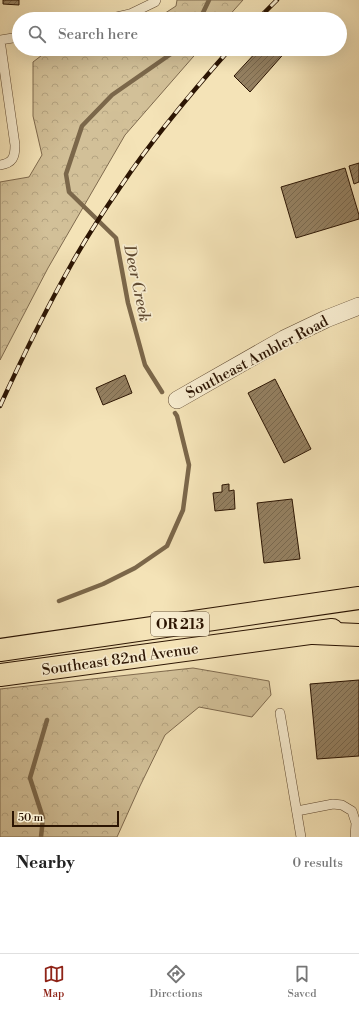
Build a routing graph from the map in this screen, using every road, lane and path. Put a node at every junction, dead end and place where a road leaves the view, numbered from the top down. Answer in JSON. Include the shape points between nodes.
{"nodes":[{"id":1,"x":156,"y":0,"type":"edge"},
{"id":2,"x":134,"y":12,"type":"edge"},
{"id":3,"x":12,"y":38,"type":"edge"},
{"id":4,"x":0,"y":165,"type":"edge"},
{"id":5,"x":359,"y":306,"type":"edge"},
{"id":6,"x":177,"y":400,"type":"dead end"},
{"id":7,"x":359,"y":598,"type":"edge"},
{"id":8,"x":359,"y":626,"type":"edge"},
{"id":9,"x":314,"y":633,"type":"junction"},
{"id":10,"x":359,"y":635,"type":"edge"},
{"id":11,"x":0,"y":650,"type":"edge"},
{"id":12,"x":0,"y":675,"type":"edge"},
{"id":13,"x":280,"y":713,"type":"dead end"},
{"id":14,"x":297,"y":811,"type":"junction"},
{"id":15,"x":302,"y":837,"type":"edge"},
{"id":16,"x":355,"y":837,"type":"edge"}],
"edges":[{"from":1,"to":2,"type":"lane"},
{"from":3,"to":4,"type":"lane","via":[[0,40],[15,154],[11,161]]},
{"from":5,"to":6,"type":"street","name":"Southeast Ambler Road","via":[[284,339]]},
{"from":7,"to":11,"type":"main road","name":"Southeast 82nd Avenue","number":"OR 213"},
{"from":8,"to":9,"type":"main road","name":"Southeast 82nd Avenue","number":"OR 213"},
{"from":9,"to":10,"type":"main road"},
{"from":9,"to":12,"type":"main road","name":"Southeast 82nd Avenue","number":"OR 213"},
{"from":13,"to":14,"type":"lane"},
{"from":14,"to":15,"type":"lane"},
{"from":14,"to":16,"type":"lane","via":[[333,804],[342,805],[352,811],[356,823]]}]}
